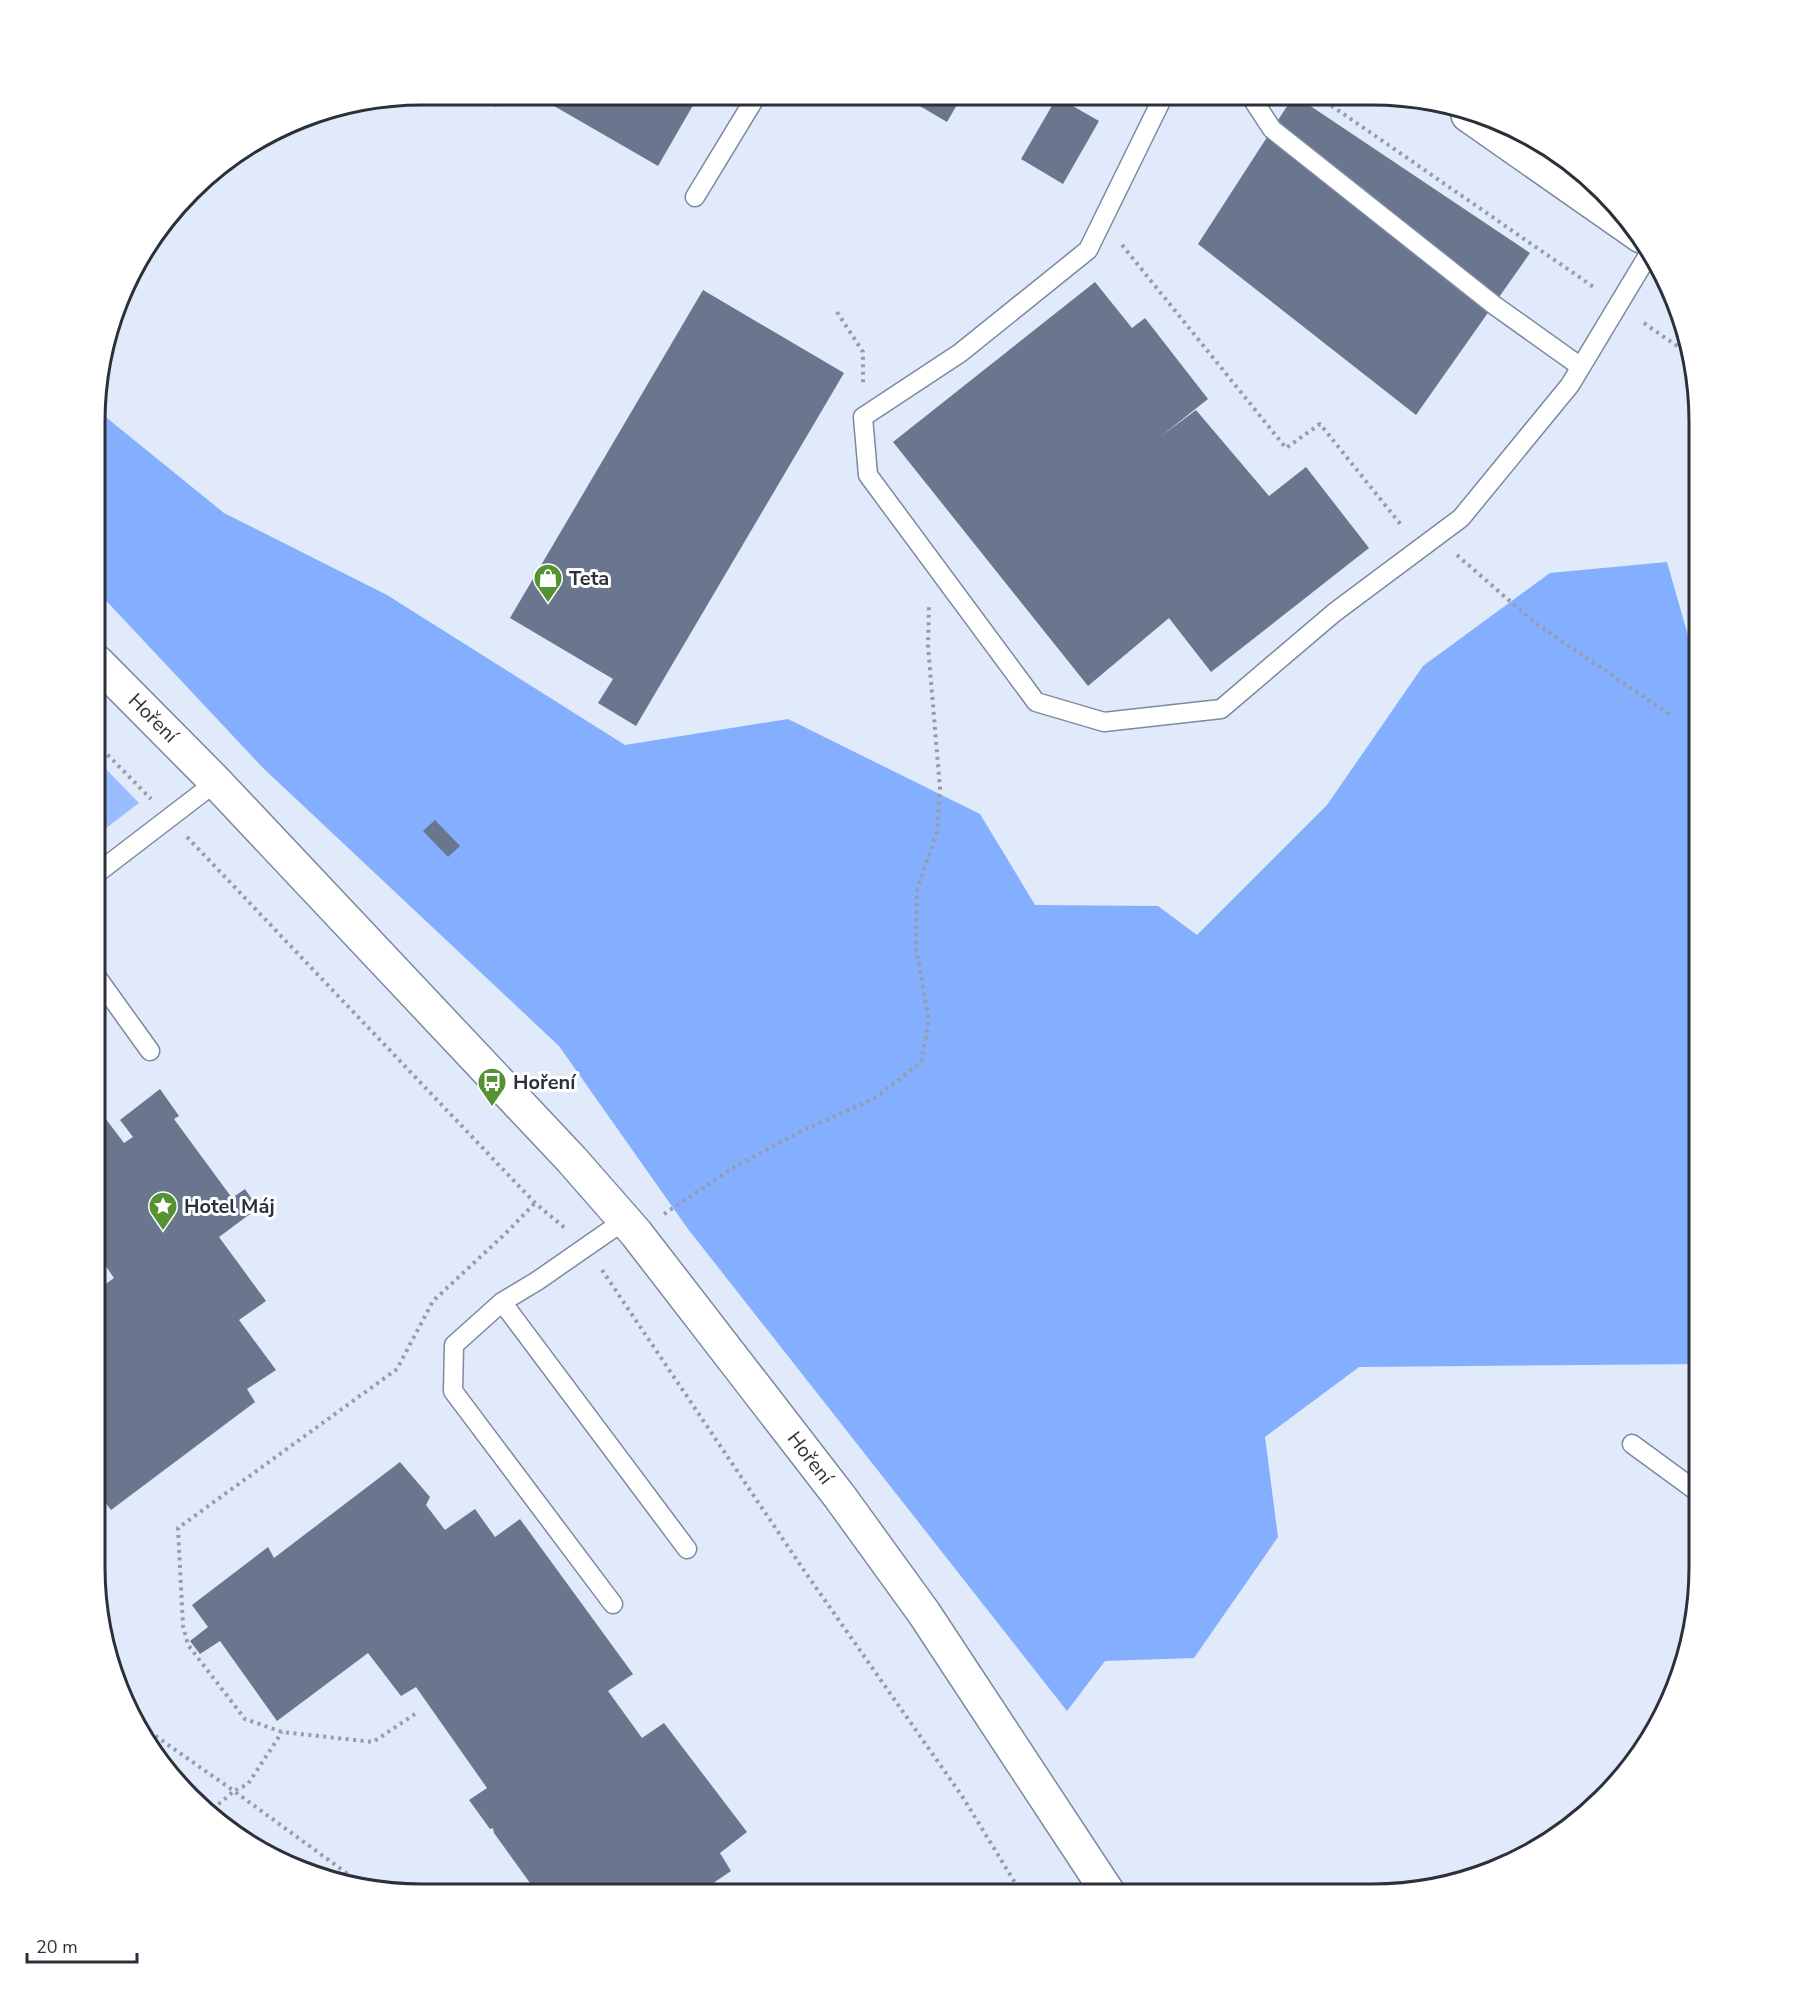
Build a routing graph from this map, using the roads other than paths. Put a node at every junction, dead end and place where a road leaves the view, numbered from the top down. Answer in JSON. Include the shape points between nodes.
{"nodes":[{"id":1,"x":751,"y":105,"type":"edge"},
{"id":2,"x":1159,"y":105,"type":"edge"},
{"id":3,"x":1256,"y":105,"type":"edge"},
{"id":4,"x":1482,"y":125,"type":"edge"},
{"id":5,"x":695,"y":197,"type":"dead end"},
{"id":6,"x":1613,"y":216,"type":"edge"},
{"id":7,"x":1645,"y":260,"type":"edge"},
{"id":8,"x":1581,"y":367,"type":"junction"},
{"id":9,"x":105,"y":670,"type":"edge"},
{"id":10,"x":216,"y":782,"type":"junction"},
{"id":11,"x":105,"y":866,"type":"edge"},
{"id":12,"x":105,"y":989,"type":"edge"},
{"id":13,"x":150,"y":1052,"type":"dead end"},
{"id":14,"x":630,"y":1226,"type":"junction"},
{"id":15,"x":502,"y":1302,"type":"junction"},
{"id":16,"x":1632,"y":1444,"type":"dead end"},
{"id":17,"x":1689,"y":1486,"type":"edge"},
{"id":18,"x":687,"y":1549,"type":"dead end"},
{"id":19,"x":613,"y":1604,"type":"dead end"},
{"id":20,"x":1102,"y":1884,"type":"edge"}],
"edges":[{"from":1,"to":5,"type":"lane"},
{"from":2,"to":8,"type":"lane","via":[[1088,250],[960,353],[863,417],[868,475],[1036,702],[1104,722],[1221,709],[1335,612],[1461,518]]},
{"from":3,"to":8,"type":"lane","via":[[1272,129],[1494,305]]},
{"from":4,"to":6,"type":"main road"},
{"from":7,"to":8,"type":"lane"},
{"from":9,"to":10,"type":"main road","name":"Hoření"},
{"from":10,"to":11,"type":"lane"},
{"from":10,"to":14,"type":"main road","name":"Hoření"},
{"from":12,"to":13,"type":"lane"},
{"from":14,"to":15,"type":"lane","via":[[586,1246]]},
{"from":14,"to":20,"type":"main road","name":"Hoření","via":[[924,1612]]},
{"from":15,"to":18,"type":"lane"},
{"from":15,"to":19,"type":"lane","via":[[454,1345],[453,1391]]},
{"from":16,"to":17,"type":"lane"}]}
